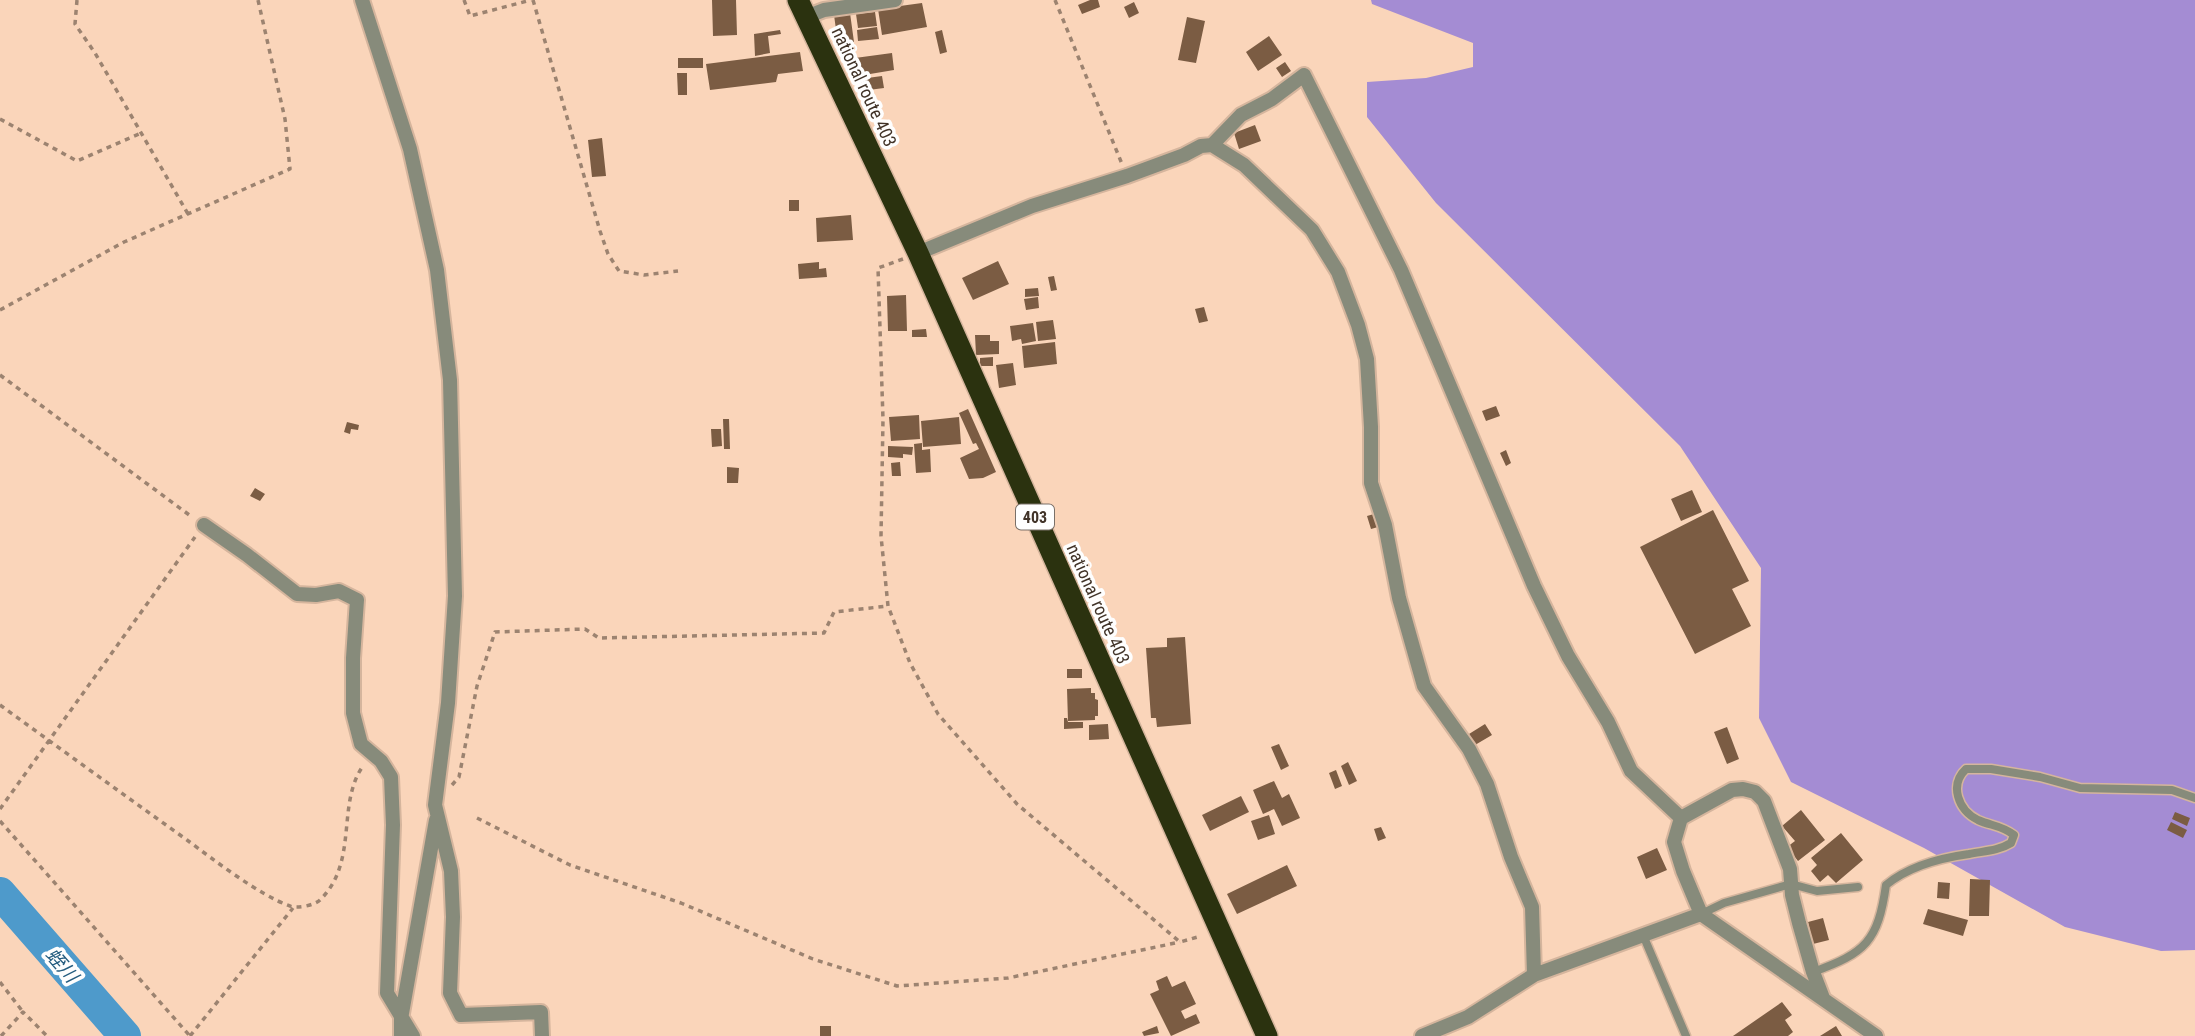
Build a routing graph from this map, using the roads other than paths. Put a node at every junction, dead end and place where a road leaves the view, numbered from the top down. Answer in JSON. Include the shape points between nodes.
{"nodes":[{"id":1,"x":362,"y":0,"type":"edge"},
{"id":2,"x":895,"y":0,"type":"edge"},
{"id":3,"x":813,"y":7,"type":"edge"},
{"id":4,"x":1212,"y":145,"type":"junction"},
{"id":5,"x":918,"y":253,"type":"junction"},
{"id":6,"x":204,"y":525,"type":"road end"},
{"id":7,"x":2195,"y":797,"type":"edge"},
{"id":8,"x":436,"y":810,"type":"junction"},
{"id":9,"x":1681,"y":818,"type":"junction"},
{"id":10,"x":1790,"y":884,"type":"junction"},
{"id":11,"x":1858,"y":887,"type":"dead end"},
{"id":12,"x":1701,"y":914,"type":"junction"},
{"id":13,"x":1643,"y":935,"type":"junction"},
{"id":14,"x":1813,"y":972,"type":"junction"},
{"id":15,"x":1535,"y":975,"type":"junction"},
{"id":16,"x":1824,"y":999,"type":"junction"},
{"id":17,"x":401,"y":1019,"type":"junction"},
{"id":18,"x":401,"y":1036,"type":"edge"},
{"id":19,"x":413,"y":1036,"type":"edge"},
{"id":20,"x":542,"y":1036,"type":"edge"},
{"id":21,"x":1268,"y":1036,"type":"edge"},
{"id":22,"x":1422,"y":1036,"type":"edge"},
{"id":23,"x":1686,"y":1036,"type":"edge"},
{"id":24,"x":1876,"y":1036,"type":"edge"}],
"edges":[{"from":1,"to":8,"type":"street","via":[[410,149],[437,270],[450,380],[455,596]]},
{"from":2,"to":3,"type":"street"},
{"from":3,"to":5,"type":"highway","name":"national route 403","number":"403"},
{"from":4,"to":5,"type":"street","via":[[1032,206]]},
{"from":4,"to":9,"type":"street","via":[[1241,115],[1304,75],[1401,270],[1568,656],[1631,771]]},
{"from":4,"to":15,"type":"street","via":[[1244,165],[1312,230],[1338,272],[1367,359],[1371,483],[1385,525],[1399,598],[1424,687],[1469,749],[1487,784],[1532,907]]},
{"from":5,"to":21,"type":"highway","name":"national route 403","number":"403"},
{"from":6,"to":17,"type":"street","via":[[297,594],[338,591],[357,600],[352,713],[361,744],[391,777],[387,993]]},
{"from":7,"to":14,"type":"lane","via":[[2172,790],[2080,788],[2040,777],[1966,769],[1955,788],[1962,805],[1976,819],[2002,826],[2014,835],[2011,843],[1899,875],[1886,885],[1881,917],[1869,943]]},
{"from":8,"to":17,"type":"street"},
{"from":8,"to":20,"type":"street","via":[[451,871],[450,993],[461,1015],[541,1012]]},
{"from":9,"to":10,"type":"street","via":[[1732,790],[1755,793],[1764,801],[1777,833],[1790,869]]},
{"from":9,"to":12,"type":"street","via":[[1674,842]]},
{"from":10,"to":11,"type":"lane","via":[[1817,891]]},
{"from":10,"to":12,"type":"lane"},
{"from":10,"to":14,"type":"street"},
{"from":12,"to":13,"type":"street"},
{"from":12,"to":16,"type":"street"},
{"from":13,"to":15,"type":"street"},
{"from":13,"to":23,"type":"lane"},
{"from":14,"to":16,"type":"street"},
{"from":15,"to":22,"type":"street","via":[[1468,1017]]},
{"from":16,"to":24,"type":"street"},
{"from":17,"to":18,"type":"street"},
{"from":17,"to":19,"type":"street"}]}
